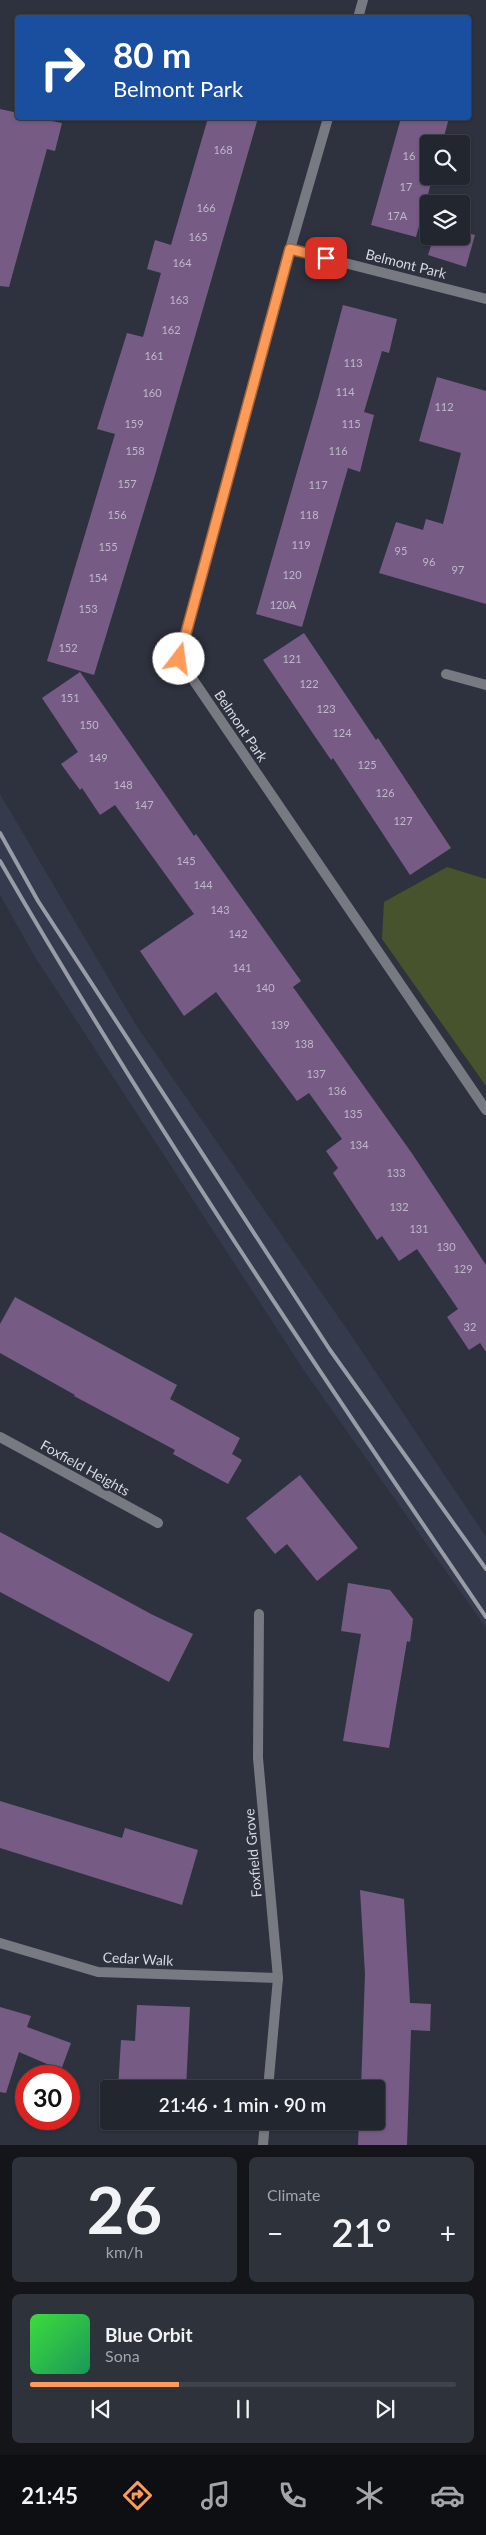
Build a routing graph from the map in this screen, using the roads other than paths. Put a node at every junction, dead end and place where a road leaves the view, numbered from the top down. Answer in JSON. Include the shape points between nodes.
{"nodes":[{"id":1,"x":363,"y":0,"type":"edge"},
{"id":2,"x":359,"y":15,"type":"edge"},
{"id":3,"x":327,"y":120,"type":"edge"},
{"id":4,"x":290,"y":249,"type":"junction"},
{"id":5,"x":486,"y":299,"type":"edge"},
{"id":6,"x":446,"y":674,"type":"dead end"},
{"id":7,"x":486,"y":685,"type":"edge"},
{"id":8,"x":486,"y":1110,"type":"edge"},
{"id":9,"x":0,"y":1437,"type":"edge"},
{"id":10,"x":158,"y":1523,"type":"dead end"},
{"id":11,"x":259,"y":1614,"type":"dead end"},
{"id":12,"x":0,"y":1943,"type":"edge"},
{"id":13,"x":278,"y":1978,"type":"junction"},
{"id":14,"x":269,"y":2080,"type":"edge"},
{"id":15,"x":264,"y":2130,"type":"edge"},
{"id":16,"x":263,"y":2145,"type":"edge"}],
"edges":[{"from":1,"to":2,"type":"street"},
{"from":3,"to":4,"type":"street","name":"Belmont Park"},
{"from":4,"to":5,"type":"street","name":"Belmont Park"},
{"from":4,"to":8,"type":"street","name":"Belmont Park","via":[[179,659]]},
{"from":6,"to":7,"type":"street"},
{"from":9,"to":10,"type":"street","name":"Foxfield Heights"},
{"from":11,"to":13,"type":"street","name":"Foxfield Grove","via":[[258,1758]]},
{"from":12,"to":13,"type":"street","name":"Cedar Walk","via":[[98,1972]]},
{"from":13,"to":14,"type":"street","name":"Foxfield Grove"},
{"from":15,"to":16,"type":"street"}]}
